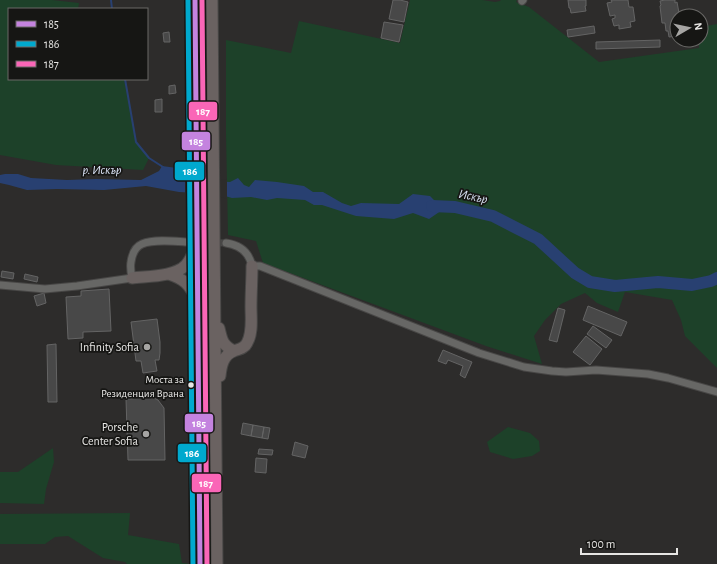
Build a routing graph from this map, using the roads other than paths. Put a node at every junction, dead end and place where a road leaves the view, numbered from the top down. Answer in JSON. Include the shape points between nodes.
{"nodes":[{"id":1,"x":195,"y":0,"type":"edge"},
{"id":2,"x":212,"y":0,"type":"edge"},
{"id":3,"x":186,"y":242,"type":"tunnel mouth"},
{"id":4,"x":226,"y":243,"type":"tunnel mouth"},
{"id":5,"x":197,"y":246,"type":"junction"},
{"id":6,"x":252,"y":266,"type":"junction"},
{"id":7,"x":169,"y":274,"type":"junction"},
{"id":8,"x":132,"y":278,"type":"junction"},
{"id":9,"x":0,"y":285,"type":"edge"},
{"id":10,"x":197,"y":300,"type":"junction"},
{"id":11,"x":215,"y":305,"type":"junction"},
{"id":12,"x":234,"y":351,"type":"junction"},
{"id":13,"x":717,"y":392,"type":"edge"},
{"id":14,"x":216,"y":411,"type":"junction"},
{"id":15,"x":200,"y":564,"type":"edge"},
{"id":16,"x":217,"y":564,"type":"edge"}],
"edges":[{"from":1,"to":5,"type":"highway"},
{"from":2,"to":11,"type":"highway"},
{"from":3,"to":8,"type":"street","via":[[153,241],[141,244],[132,257]]},
{"from":4,"to":6,"type":"street","via":[[241,248],[251,260]]},
{"from":5,"to":7,"type":"highway","via":[[186,266]]},
{"from":5,"to":10,"type":"highway"},
{"from":6,"to":12,"type":"highway","via":[[249,337],[242,349]]},
{"from":6,"to":13,"type":"street","via":[[260,266],[479,353],[524,367],[559,372],[610,370],[648,374]]},
{"from":7,"to":8,"type":"highway"},
{"from":7,"to":10,"type":"highway","via":[[187,283]]},
{"from":8,"to":9,"type":"street","via":[[45,289]]},
{"from":10,"to":15,"type":"highway"},
{"from":11,"to":12,"type":"highway","via":[[222,340],[226,347]]},
{"from":11,"to":14,"type":"highway"},
{"from":12,"to":14,"type":"highway","via":[[222,364]]},
{"from":14,"to":16,"type":"highway"}]}
